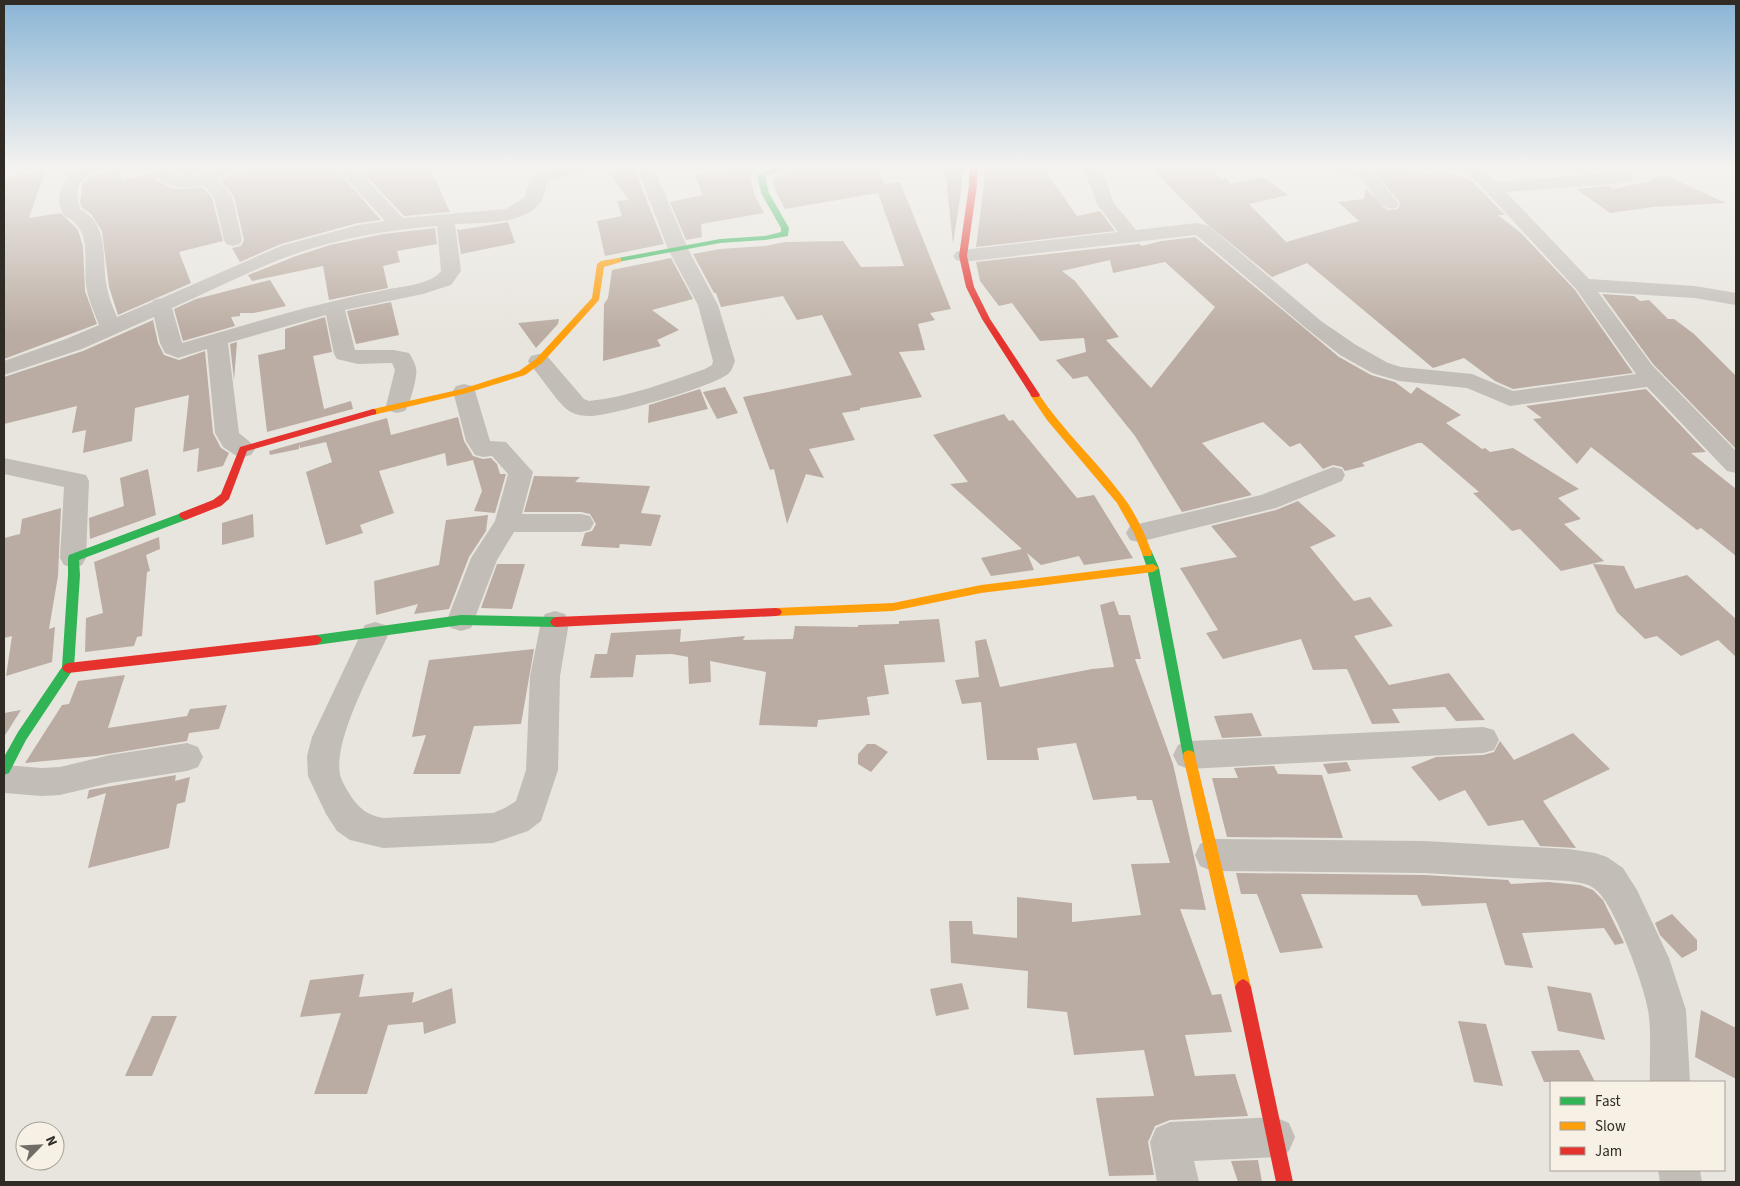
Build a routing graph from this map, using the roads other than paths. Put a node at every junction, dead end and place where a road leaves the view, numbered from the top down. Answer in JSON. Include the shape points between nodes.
{"nodes":[{"id":1,"x":87,"y":223,"type":"edge"},
{"id":2,"x":229,"y":223,"type":"edge"},
{"id":3,"x":404,"y":223,"type":"edge"},
{"id":4,"x":446,"y":223,"type":"edge"},
{"id":5,"x":667,"y":223,"type":"edge"},
{"id":6,"x":782,"y":223,"type":"edge"},
{"id":7,"x":968,"y":223,"type":"edge"},
{"id":8,"x":1121,"y":223,"type":"edge"},
{"id":9,"x":1525,"y":223,"type":"edge"},
{"id":10,"x":398,"y":224,"type":"joint"},
{"id":11,"x":1131,"y":236,"type":"junction"},
{"id":12,"x":233,"y":240,"type":"dead end"},
{"id":13,"x":678,"y":249,"type":"junction"},
{"id":14,"x":963,"y":256,"type":"junction"},
{"id":15,"x":1583,"y":285,"type":"junction"},
{"id":16,"x":1736,"y":299,"type":"edge"},
{"id":17,"x":161,"y":304,"type":"junction"},
{"id":18,"x":334,"y":306,"type":"junction"},
{"id":19,"x":110,"y":327,"type":"junction"},
{"id":20,"x":217,"y":340,"type":"junction"},
{"id":21,"x":539,"y":361,"type":"junction"},
{"id":22,"x":4,"y":368,"type":"edge"},
{"id":23,"x":1653,"y":379,"type":"junction"},
{"id":24,"x":464,"y":391,"type":"junction"},
{"id":25,"x":397,"y":406,"type":"junction"},
{"id":26,"x":243,"y":449,"type":"junction"},
{"id":27,"x":4,"y":466,"type":"edge"},
{"id":28,"x":1736,"y":466,"type":"edge"},
{"id":29,"x":1332,"y":475,"type":"dead end"},
{"id":30,"x":508,"y":523,"type":"junction"},
{"id":31,"x":581,"y":523,"type":"dead end"},
{"id":32,"x":1139,"y":533,"type":"junction"},
{"id":33,"x":72,"y":558,"type":"junction"},
{"id":34,"x":1153,"y":568,"type":"junction"},
{"id":35,"x":461,"y":620,"type":"junction"},
{"id":36,"x":555,"y":622,"type":"junction"},
{"id":37,"x":375,"y":632,"type":"junction"},
{"id":38,"x":68,"y":668,"type":"junction"},
{"id":39,"x":1482,"y":740,"type":"dead end"},
{"id":40,"x":188,"y":756,"type":"dead end"},
{"id":41,"x":1189,"y":756,"type":"junction"},
{"id":42,"x":4,"y":769,"type":"edge"},
{"id":43,"x":4,"y":779,"type":"edge"},
{"id":44,"x":1212,"y":854,"type":"junction"},
{"id":45,"x":1670,"y":1081,"type":"edge"},
{"id":46,"x":1275,"y":1137,"type":"junction"},
{"id":47,"x":1178,"y":1182,"type":"edge"},
{"id":48,"x":1284,"y":1182,"type":"edge"}],
"edges":[{"from":1,"to":19,"type":"street","via":[[92,230],[97,290]]},
{"from":2,"to":12,"type":"street"},
{"from":3,"to":10,"type":"street"},
{"from":4,"to":18,"type":"street","via":[[451,271],[444,281]]},
{"from":5,"to":13,"type":"street"},
{"from":6,"to":13,"type":"street","via":[[785,234]]},
{"from":7,"to":14,"type":"street"},
{"from":8,"to":11,"type":"street"},
{"from":9,"to":15,"type":"street"},
{"from":10,"to":17,"type":"street","via":[[288,250]]},
{"from":11,"to":14,"type":"street"},
{"from":11,"to":23,"type":"street","via":[[1202,230],[1348,350],[1380,368],[1399,374],[1472,381],[1510,399]]},
{"from":13,"to":21,"type":"street","via":[[600,266],[596,298]]},
{"from":13,"to":21,"type":"street","via":[[708,305],[724,361],[722,368],[713,374],[637,399],[593,410],[579,407]]},
{"from":14,"to":32,"type":"street","via":[[970,287],[986,319],[1050,418],[1121,501]]},
{"from":15,"to":16,"type":"street","via":[[1694,292]]},
{"from":15,"to":23,"type":"street"},
{"from":17,"to":19,"type":"street"},
{"from":17,"to":20,"type":"street","via":[[173,348],[178,351]]},
{"from":18,"to":20,"type":"street"},
{"from":18,"to":25,"type":"street","via":[[345,354],[353,358],[401,358],[406,370]]},
{"from":19,"to":22,"type":"street","via":[[74,344]]},
{"from":20,"to":26,"type":"street","via":[[227,432],[231,441]]},
{"from":21,"to":24,"type":"street","via":[[522,373]]},
{"from":23,"to":28,"type":"street"},
{"from":24,"to":25,"type":"street"},
{"from":24,"to":30,"type":"street","via":[[483,449],[498,448],[521,472]]},
{"from":25,"to":26,"type":"street"},
{"from":26,"to":33,"type":"street","via":[[225,496],[217,502]]},
{"from":27,"to":33,"type":"street","via":[[77,481]]},
{"from":29,"to":32,"type":"street","via":[[1267,502]]},
{"from":30,"to":31,"type":"street"},
{"from":30,"to":35,"type":"street","via":[[484,558]]},
{"from":32,"to":34,"type":"street"},
{"from":33,"to":38,"type":"street","via":[[74,575]]},
{"from":34,"to":36,"type":"street","via":[[981,589],[892,607]]},
{"from":34,"to":41,"type":"street"},
{"from":35,"to":36,"type":"street"},
{"from":35,"to":37,"type":"street"},
{"from":36,"to":37,"type":"street","via":[[545,676],[539,784],[529,810],[516,820],[493,828],[383,833],[362,829],[349,820],[338,804],[324,776],[327,736]]},
{"from":37,"to":38,"type":"street"},
{"from":38,"to":42,"type":"street"},
{"from":39,"to":41,"type":"street"},
{"from":40,"to":43,"type":"street","via":[[60,781]]},
{"from":41,"to":44,"type":"street"},
{"from":44,"to":45,"type":"street","via":[[1424,857],[1595,869],[1611,880],[1625,902],[1651,958],[1667,1010]]},
{"from":44,"to":46,"type":"street"},
{"from":46,"to":47,"type":"street","via":[[1170,1142]]},
{"from":46,"to":48,"type":"street"}]}
